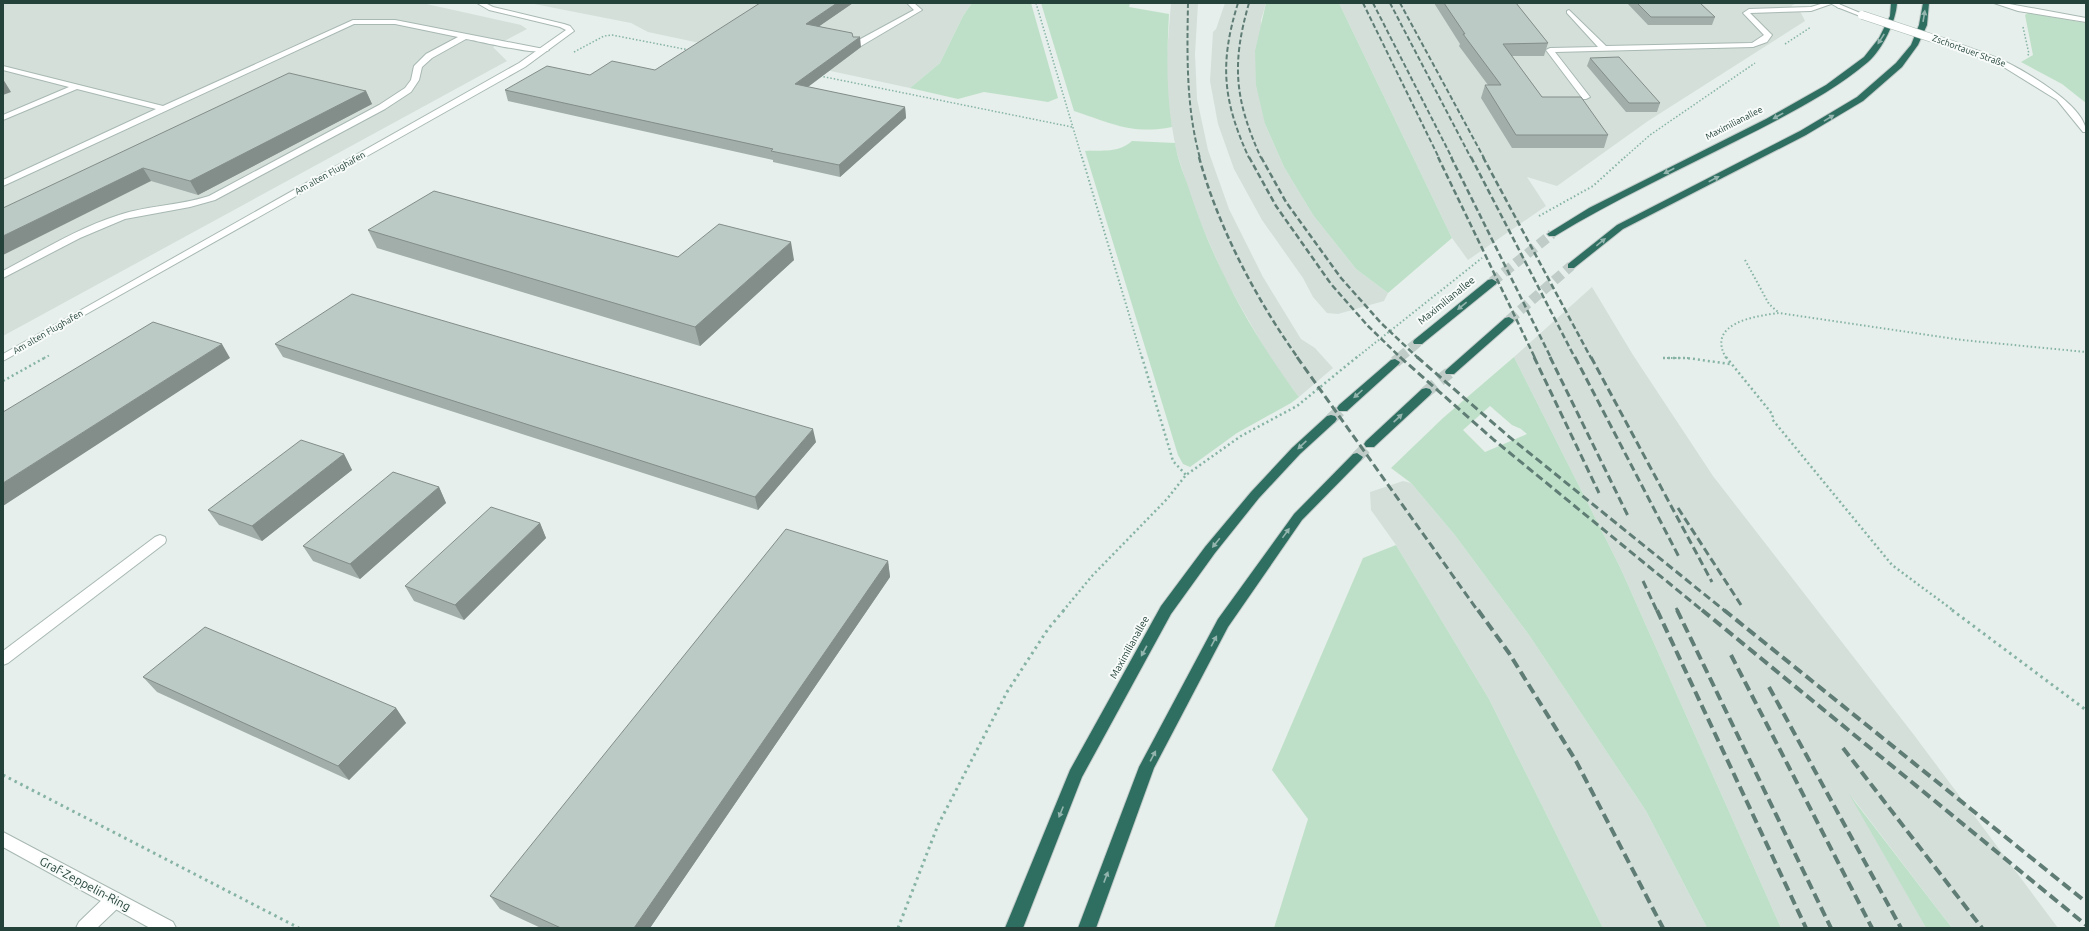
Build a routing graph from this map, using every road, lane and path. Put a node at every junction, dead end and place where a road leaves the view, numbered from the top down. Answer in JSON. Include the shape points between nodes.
{"nodes":[{"id":1,"x":480,"y":3,"type":"edge"},
{"id":2,"x":910,"y":3,"type":"edge"},
{"id":3,"x":1036,"y":3,"type":"edge"},
{"id":4,"x":1894,"y":3,"type":"edge"},
{"id":5,"x":1926,"y":3,"type":"edge"},
{"id":6,"x":1997,"y":3,"type":"edge"},
{"id":7,"x":1834,"y":4,"type":"edge"},
{"id":8,"x":2018,"y":9,"type":"junction"},
{"id":9,"x":1569,"y":12,"type":"dead end"},
{"id":10,"x":2086,"y":20,"type":"edge"},
{"id":11,"x":465,"y":36,"type":"junction"},
{"id":12,"x":858,"y":44,"type":"edge"},
{"id":13,"x":1780,"y":47,"type":"dead end"},
{"id":14,"x":1604,"y":49,"type":"junction"},
{"id":15,"x":545,"y":50,"type":"junction"},
{"id":16,"x":690,"y":50,"type":"edge"},
{"id":17,"x":570,"y":54,"type":"dead end"},
{"id":18,"x":1760,"y":60,"type":"dead end"},
{"id":19,"x":2006,"y":64,"type":"junction"},
{"id":20,"x":3,"y":68,"type":"edge"},
{"id":21,"x":815,"y":75,"type":"edge"},
{"id":22,"x":78,"y":86,"type":"junction"},
{"id":23,"x":1586,"y":97,"type":"dead end"},
{"id":24,"x":164,"y":109,"type":"junction"},
{"id":25,"x":3,"y":118,"type":"edge"},
{"id":26,"x":1072,"y":127,"type":"junction"},
{"id":27,"x":2086,"y":130,"type":"edge"},
{"id":28,"x":3,"y":183,"type":"edge"},
{"id":29,"x":1539,"y":216,"type":"dead end"},
{"id":30,"x":1552,"y":234,"type":"tunnel mouth"},
{"id":31,"x":1482,"y":258,"type":"dead end"},
{"id":32,"x":1745,"y":260,"type":"dead end"},
{"id":33,"x":1570,"y":266,"type":"tunnel mouth"},
{"id":34,"x":3,"y":275,"type":"edge"},
{"id":35,"x":1492,"y":282,"type":"tunnel mouth"},
{"id":36,"x":1779,"y":313,"type":"junction"},
{"id":37,"x":1509,"y":320,"type":"tunnel mouth"},
{"id":38,"x":1418,"y":342,"type":"tunnel mouth"},
{"id":39,"x":2086,"y":352,"type":"edge"},
{"id":40,"x":51,"y":354,"type":"dead end"},
{"id":41,"x":3,"y":358,"type":"edge"},
{"id":42,"x":1662,"y":358,"type":"dead end"},
{"id":43,"x":1395,"y":362,"type":"tunnel mouth"},
{"id":44,"x":1730,"y":364,"type":"junction"},
{"id":45,"x":1450,"y":372,"type":"tunnel mouth"},
{"id":46,"x":3,"y":381,"type":"edge"},
{"id":47,"x":1426,"y":392,"type":"tunnel mouth"},
{"id":48,"x":1343,"y":408,"type":"tunnel mouth"},
{"id":49,"x":1331,"y":419,"type":"tunnel mouth"},
{"id":50,"x":1370,"y":444,"type":"tunnel mouth"},
{"id":51,"x":1357,"y":456,"type":"tunnel mouth"},
{"id":52,"x":1186,"y":475,"type":"junction"},
{"id":53,"x":160,"y":540,"type":"dead end"},
{"id":54,"x":3,"y":659,"type":"edge"},
{"id":55,"x":2086,"y":710,"type":"edge"},
{"id":56,"x":3,"y":774,"type":"edge"},
{"id":57,"x":3,"y":840,"type":"edge"},
{"id":58,"x":114,"y":900,"type":"junction"},
{"id":59,"x":85,"y":928,"type":"edge"},
{"id":60,"x":167,"y":928,"type":"edge"},
{"id":61,"x":299,"y":928,"type":"edge"},
{"id":62,"x":898,"y":928,"type":"edge"},
{"id":63,"x":1014,"y":928,"type":"edge"},
{"id":64,"x":1087,"y":928,"type":"edge"}],
"edges":[{"from":1,"to":15,"type":"street","name":"Am alten Flughafen","via":[[491,9],[568,27],[570,31],[566,35]]},
{"from":2,"to":12,"type":"street","via":[[919,10]]},
{"from":3,"to":26,"type":"path"},
{"from":4,"to":30,"type":"highway","name":"Maximilianallee","one_way":true,"via":[[1894,16],[1867,59],[1829,87],[1769,121],[1592,210]]},
{"from":33,"to":5,"type":"highway","one_way":true,"via":[[1620,227],[1803,133],[1860,99],[1899,65],[1914,45],[1923,25]]},
{"from":6,"to":8,"type":"street"},
{"from":7,"to":13,"type":"path","via":[[1819,22]]},
{"from":7,"to":14,"type":"street","via":[[1811,9],[1751,10],[1746,13],[1768,34],[1764,40],[1753,45]]},
{"from":7,"to":19,"type":"street","name":"Zschortauer Straße","bridge":true},
{"from":8,"to":10,"type":"street"},
{"from":8,"to":19,"type":"path","via":[[2029,54]]},
{"from":9,"to":14,"type":"street"},
{"from":11,"to":15,"type":"street"},
{"from":11,"to":24,"type":"street","via":[[395,22],[353,22]]},
{"from":11,"to":34,"type":"street","via":[[429,56],[418,66],[415,80],[408,90],[382,107],[212,198],[122,217]]},
{"from":14,"to":23,"type":"street","via":[[1550,50]]},
{"from":15,"to":41,"type":"street","name":"Am alten Flughafen"},
{"from":16,"to":17,"type":"path","via":[[612,35],[604,36]]},
{"from":18,"to":29,"type":"path","via":[[1650,135],[1593,186]]},
{"from":19,"to":27,"type":"street","name":"Zschortauer Straße","via":[[2060,98]]},
{"from":20,"to":22,"type":"street"},
{"from":21,"to":26,"type":"path"},
{"from":22,"to":24,"type":"street"},
{"from":22,"to":25,"type":"street"},
{"from":24,"to":28,"type":"street"},
{"from":26,"to":52,"type":"path","via":[[1173,461]]},
{"from":31,"to":52,"type":"path","via":[[1297,406],[1241,436]]},
{"from":32,"to":36,"type":"path","via":[[1769,304]]},
{"from":35,"to":38,"type":"highway","name":"Maximilianallee","one_way":true},
{"from":36,"to":39,"type":"path","via":[[1962,340]]},
{"from":36,"to":44,"type":"path","via":[[1760,314],[1742,319],[1725,331],[1721,340],[1722,352]]},
{"from":37,"to":45,"type":"highway"},
{"from":40,"to":46,"type":"path"},
{"from":42,"to":44,"type":"path","via":[[1687,358]]},
{"from":43,"to":48,"type":"highway","one_way":true},
{"from":44,"to":55,"type":"path","via":[[1774,415],[1772,420],[1810,468],[1892,565]]},
{"from":50,"to":47,"type":"highway","one_way":true},
{"from":49,"to":63,"type":"highway","name":"Maximilianallee","one_way":true,"via":[[1296,451],[1255,495],[1166,610],[1075,775]]},
{"from":64,"to":51,"type":"highway","one_way":true,"via":[[1147,767],[1223,623],[1298,517]]},
{"from":52,"to":62,"type":"path","via":[[1167,499],[1092,576],[1048,629],[1007,692],[938,825]]},
{"from":53,"to":54,"type":"street"},
{"from":56,"to":61,"type":"path"},
{"from":57,"to":58,"type":"street","name":"Graf-Zeppelin-Ring"},
{"from":58,"to":59,"type":"street"},
{"from":58,"to":60,"type":"street","name":"Graf-Zeppelin-Ring"}]}
